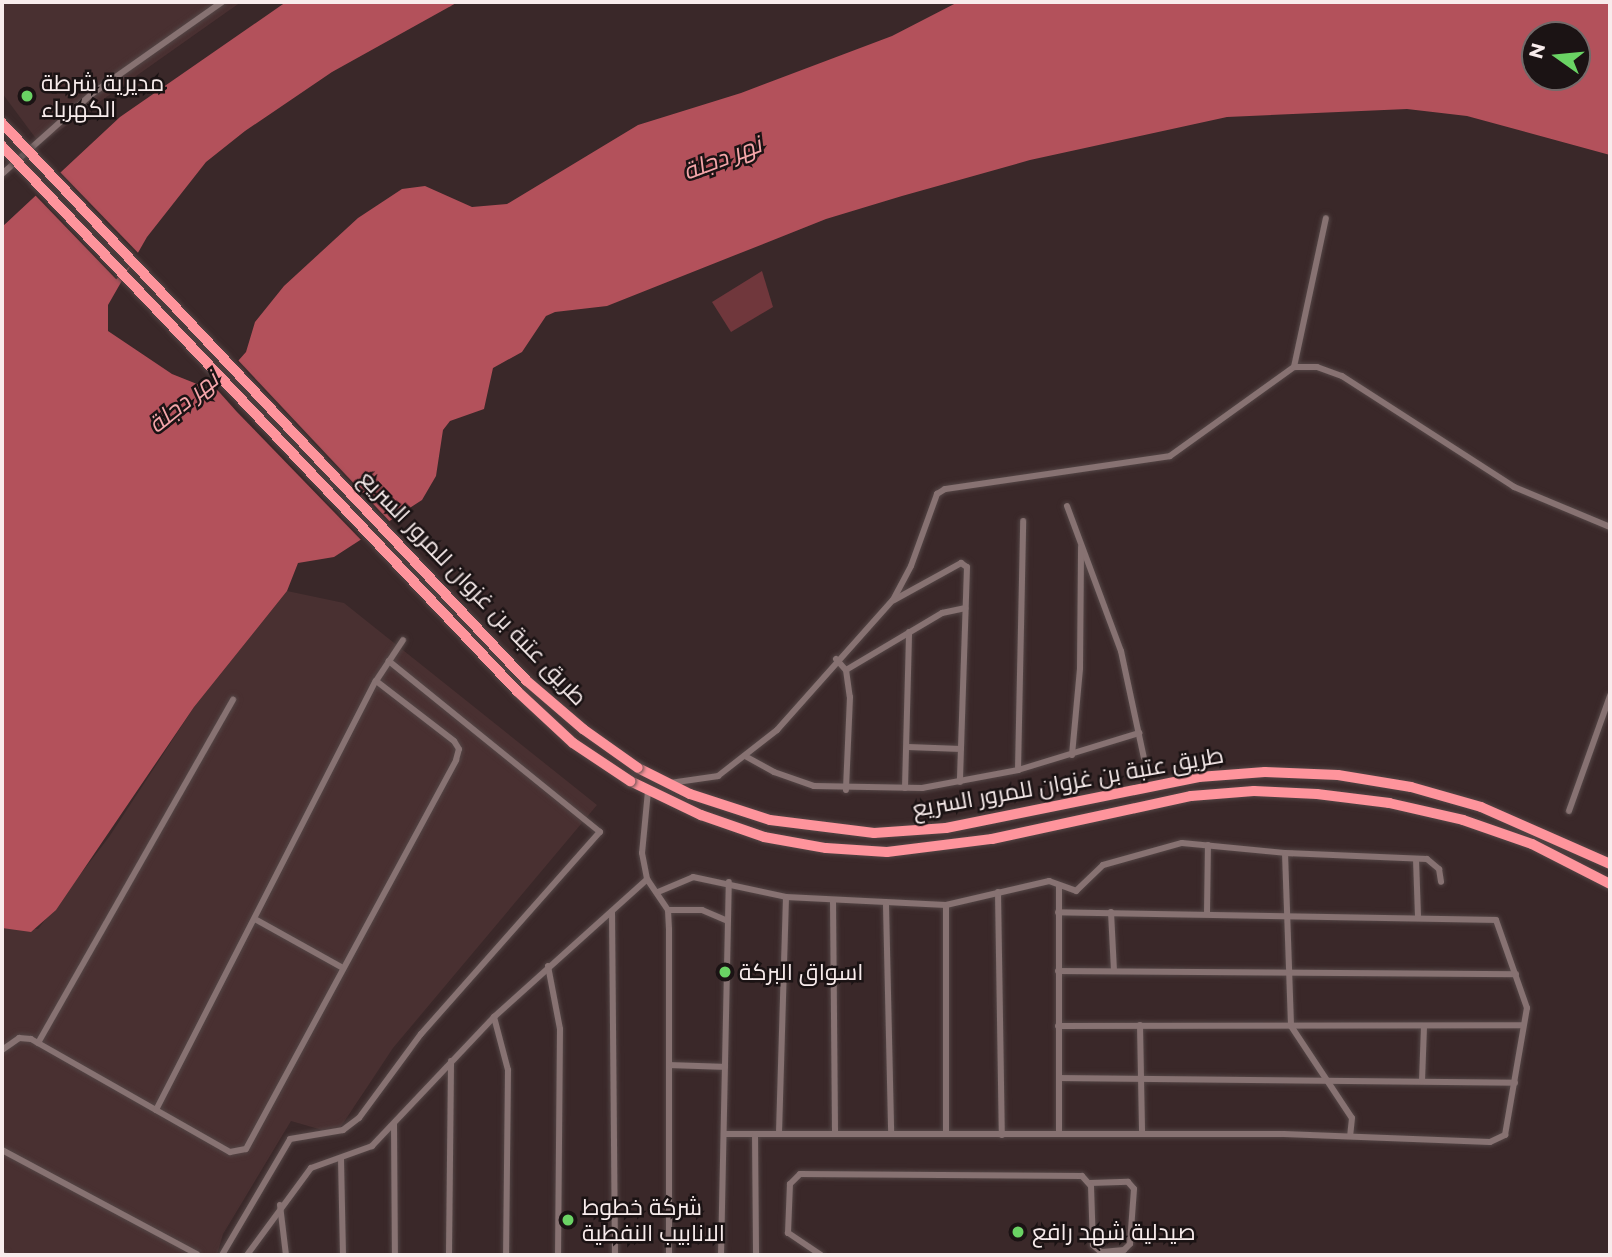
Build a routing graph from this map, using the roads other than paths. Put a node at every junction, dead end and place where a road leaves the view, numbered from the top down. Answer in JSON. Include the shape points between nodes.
{"nodes":[{"id":1,"x":222,"y":2,"type":"edge"},
{"id":2,"x":2,"y":122,"type":"edge"},
{"id":3,"x":2,"y":146,"type":"edge"},
{"id":4,"x":2,"y":174,"type":"edge"},
{"id":5,"x":1326,"y":218,"type":"dead end"},
{"id":6,"x":1294,"y":367,"type":"junction"},
{"id":7,"x":1067,"y":506,"type":"dead end"},
{"id":8,"x":1023,"y":522,"type":"dead end"},
{"id":9,"x":1610,"y":527,"type":"edge"},
{"id":10,"x":1081,"y":540,"type":"junction"},
{"id":11,"x":893,"y":600,"type":"junction"},
{"id":12,"x":965,"y":608,"type":"junction"},
{"id":13,"x":909,"y":632,"type":"junction"},
{"id":14,"x":403,"y":640,"type":"dead end"},
{"id":15,"x":836,"y":659,"type":"junction"},
{"id":16,"x":389,"y":661,"type":"junction"},
{"id":17,"x":846,"y":670,"type":"junction"},
{"id":18,"x":376,"y":681,"type":"junction"},
{"id":19,"x":1610,"y":696,"type":"edge"},
{"id":20,"x":233,"y":700,"type":"dead end"},
{"id":21,"x":1139,"y":733,"type":"junction"},
{"id":22,"x":908,"y":747,"type":"junction"},
{"id":23,"x":961,"y":749,"type":"junction"},
{"id":24,"x":746,"y":755,"type":"junction"},
{"id":25,"x":1072,"y":755,"type":"junction"},
{"id":26,"x":1144,"y":758,"type":"dead end"},
{"id":27,"x":1018,"y":770,"type":"junction"},
{"id":28,"x":960,"y":782,"type":"junction"},
{"id":29,"x":668,"y":783,"type":"junction"},
{"id":30,"x":905,"y":789,"type":"junction"},
{"id":31,"x":846,"y":790,"type":"junction"},
{"id":32,"x":649,"y":791,"type":"junction"},
{"id":33,"x":1569,"y":811,"type":"dead end"},
{"id":34,"x":1208,"y":845,"type":"junction"},
{"id":35,"x":1285,"y":853,"type":"junction"},
{"id":36,"x":1416,"y":859,"type":"junction"},
{"id":37,"x":1610,"y":864,"type":"edge"},
{"id":38,"x":647,"y":879,"type":"junction"},
{"id":39,"x":729,"y":882,"type":"junction"},
{"id":40,"x":1441,"y":882,"type":"dead end"},
{"id":41,"x":1610,"y":884,"type":"edge"},
{"id":42,"x":1059,"y":886,"type":"junction"},
{"id":43,"x":657,"y":892,"type":"junction"},
{"id":44,"x":998,"y":892,"type":"junction"},
{"id":45,"x":786,"y":897,"type":"junction"},
{"id":46,"x":833,"y":901,"type":"junction"},
{"id":47,"x":886,"y":905,"type":"junction"},
{"id":48,"x":946,"y":905,"type":"junction"},
{"id":49,"x":668,"y":911,"type":"junction"},
{"id":50,"x":612,"y":912,"type":"junction"},
{"id":51,"x":1058,"y":912,"type":"junction"},
{"id":52,"x":1111,"y":912,"type":"junction"},
{"id":53,"x":1207,"y":913,"type":"junction"},
{"id":54,"x":1287,"y":915,"type":"junction"},
{"id":55,"x":1418,"y":916,"type":"junction"},
{"id":56,"x":255,"y":919,"type":"junction"},
{"id":57,"x":728,"y":921,"type":"junction"},
{"id":58,"x":548,"y":966,"type":"junction"},
{"id":59,"x":343,"y":968,"type":"junction"},
{"id":60,"x":1289,"y":969,"type":"junction"},
{"id":61,"x":1058,"y":971,"type":"junction"},
{"id":62,"x":1114,"y":971,"type":"junction"},
{"id":63,"x":1516,"y":974,"type":"junction"},
{"id":64,"x":494,"y":1017,"type":"junction"},
{"id":65,"x":1140,"y":1025,"type":"junction"},
{"id":66,"x":1523,"y":1025,"type":"junction"},
{"id":67,"x":1058,"y":1026,"type":"junction"},
{"id":68,"x":1291,"y":1026,"type":"junction"},
{"id":69,"x":1424,"y":1026,"type":"junction"},
{"id":70,"x":38,"y":1043,"type":"junction"},
{"id":71,"x":2,"y":1050,"type":"edge"},
{"id":72,"x":451,"y":1061,"type":"junction"},
{"id":73,"x":671,"y":1065,"type":"junction"},
{"id":74,"x":725,"y":1067,"type":"junction"},
{"id":75,"x":1059,"y":1078,"type":"junction"},
{"id":76,"x":1142,"y":1079,"type":"junction"},
{"id":77,"x":1327,"y":1080,"type":"junction"},
{"id":78,"x":1422,"y":1081,"type":"junction"},
{"id":79,"x":1515,"y":1083,"type":"junction"},
{"id":80,"x":156,"y":1110,"type":"junction"},
{"id":81,"x":394,"y":1123,"type":"junction"},
{"id":82,"x":724,"y":1134,"type":"junction"},
{"id":83,"x":755,"y":1134,"type":"junction"},
{"id":84,"x":779,"y":1134,"type":"junction"},
{"id":85,"x":835,"y":1134,"type":"junction"},
{"id":86,"x":891,"y":1134,"type":"junction"},
{"id":87,"x":946,"y":1134,"type":"junction"},
{"id":88,"x":1059,"y":1134,"type":"junction"},
{"id":89,"x":1142,"y":1134,"type":"junction"},
{"id":90,"x":1002,"y":1135,"type":"junction"},
{"id":91,"x":1350,"y":1136,"type":"junction"},
{"id":92,"x":2,"y":1150,"type":"edge"},
{"id":93,"x":341,"y":1159,"type":"junction"},
{"id":94,"x":1090,"y":1183,"type":"junction"},
{"id":95,"x":280,"y":1205,"type":"junction"},
{"id":96,"x":1124,"y":1252,"type":"edge"},
{"id":97,"x":1103,"y":1253,"type":"edge"},
{"id":98,"x":197,"y":1254,"type":"edge"},
{"id":99,"x":222,"y":1255,"type":"edge"},
{"id":100,"x":247,"y":1255,"type":"edge"},
{"id":101,"x":286,"y":1255,"type":"edge"},
{"id":102,"x":343,"y":1255,"type":"edge"},
{"id":103,"x":395,"y":1255,"type":"edge"},
{"id":104,"x":449,"y":1255,"type":"edge"},
{"id":105,"x":506,"y":1255,"type":"edge"},
{"id":106,"x":558,"y":1255,"type":"edge"},
{"id":107,"x":615,"y":1255,"type":"edge"},
{"id":108,"x":669,"y":1255,"type":"edge"},
{"id":109,"x":721,"y":1255,"type":"edge"},
{"id":110,"x":756,"y":1255,"type":"edge"},
{"id":111,"x":821,"y":1255,"type":"edge"}],
"edges":[{"from":1,"to":4,"type":"street","via":[[93,93]]},
{"from":2,"to":29,"type":"highway","name":"طريق عتبة بن غزوان للمرور السريع","bridge":true,"via":[[527,681],[583,729]]},
{"from":3,"to":32,"type":"highway","name":"طريق عتبة بن غزوان للمرور السريع","bridge":true,"via":[[516,691],[573,743]]},
{"from":5,"to":6,"type":"street"},
{"from":6,"to":9,"type":"street","via":[[1317,367],[1342,376],[1514,487]]},
{"from":6,"to":11,"type":"street","via":[[1170,456],[945,489],[937,494],[911,566]]},
{"from":7,"to":10,"type":"street"},
{"from":8,"to":27,"type":"street"},
{"from":10,"to":21,"type":"street","via":[[1121,651]]},
{"from":10,"to":25,"type":"street","via":[[1080,668]]},
{"from":11,"to":12,"type":"street","via":[[961,564],[967,567]]},
{"from":11,"to":15,"type":"street"},
{"from":12,"to":13,"type":"street","via":[[942,613]]},
{"from":12,"to":23,"type":"street"},
{"from":13,"to":17,"type":"street"},
{"from":13,"to":22,"type":"street"},
{"from":14,"to":16,"type":"street"},
{"from":15,"to":17,"type":"street"},
{"from":15,"to":24,"type":"street","via":[[777,730]]},
{"from":16,"to":18,"type":"street"},
{"from":16,"to":99,"type":"street","via":[[600,832],[421,1034],[359,1118],[343,1130],[290,1139]]},
{"from":17,"to":31,"type":"street","via":[[850,717]]},
{"from":18,"to":56,"type":"street"},
{"from":18,"to":59,"type":"street","via":[[459,750]]},
{"from":19,"to":33,"type":"street"},
{"from":20,"to":70,"type":"street"},
{"from":21,"to":25,"type":"street"},
{"from":21,"to":26,"type":"street"},
{"from":22,"to":23,"type":"street"},
{"from":22,"to":30,"type":"street"},
{"from":23,"to":28,"type":"street"},
{"from":24,"to":29,"type":"street","via":[[718,776]]},
{"from":24,"to":31,"type":"street","via":[[796,781]]},
{"from":25,"to":27,"type":"street"},
{"from":27,"to":28,"type":"street"},
{"from":28,"to":30,"type":"street"},
{"from":29,"to":37,"type":"highway","name":"طريق عتبة بن غزوان للمرور السريع","via":[[791,825],[892,833],[980,822],[1169,781],[1247,773],[1320,773],[1410,787],[1482,807]]},
{"from":30,"to":31,"type":"street"},
{"from":32,"to":38,"type":"street","via":[[642,837]]},
{"from":32,"to":41,"type":"highway","name":"طريق عتبة بن غزوان للمرور السريع","via":[[701,815],[775,839],[887,852],[982,841],[1191,796],[1254,791],[1317,794],[1389,803],[1463,820],[1532,844]]},
{"from":34,"to":35,"type":"street"},
{"from":34,"to":42,"type":"street","via":[[1182,843],[1102,864],[1076,891]]},
{"from":34,"to":53,"type":"street"},
{"from":35,"to":36,"type":"street"},
{"from":35,"to":54,"type":"street"},
{"from":36,"to":40,"type":"street","via":[[1434,863]]},
{"from":36,"to":55,"type":"street"},
{"from":38,"to":43,"type":"street"},
{"from":38,"to":50,"type":"street"},
{"from":39,"to":43,"type":"street","via":[[693,877]]},
{"from":39,"to":45,"type":"street"},
{"from":39,"to":57,"type":"street"},
{"from":42,"to":44,"type":"street","via":[[1049,881]]},
{"from":42,"to":51,"type":"street"},
{"from":43,"to":49,"type":"street"},
{"from":44,"to":48,"type":"street"},
{"from":44,"to":90,"type":"street"},
{"from":45,"to":46,"type":"street"},
{"from":45,"to":84,"type":"street"},
{"from":46,"to":47,"type":"street"},
{"from":46,"to":85,"type":"street"},
{"from":47,"to":48,"type":"street"},
{"from":47,"to":86,"type":"street"},
{"from":48,"to":87,"type":"street"},
{"from":49,"to":57,"type":"street","via":[[702,910]]},
{"from":49,"to":73,"type":"street"},
{"from":50,"to":58,"type":"street"},
{"from":50,"to":107,"type":"street"},
{"from":51,"to":52,"type":"street"},
{"from":51,"to":61,"type":"street"},
{"from":52,"to":53,"type":"street"},
{"from":52,"to":62,"type":"street"},
{"from":53,"to":54,"type":"street"},
{"from":54,"to":55,"type":"street"},
{"from":54,"to":60,"type":"street"},
{"from":55,"to":63,"type":"street","via":[[1496,920]]},
{"from":56,"to":59,"type":"street"},
{"from":56,"to":80,"type":"street"},
{"from":57,"to":74,"type":"street"},
{"from":58,"to":64,"type":"street"},
{"from":58,"to":106,"type":"street","via":[[561,1029]]},
{"from":59,"to":80,"type":"street","via":[[246,1149],[230,1152]]},
{"from":60,"to":62,"type":"street"},
{"from":60,"to":63,"type":"street"},
{"from":60,"to":68,"type":"street"},
{"from":61,"to":62,"type":"street"},
{"from":61,"to":67,"type":"street"},
{"from":63,"to":66,"type":"street","via":[[1527,1008]]},
{"from":64,"to":72,"type":"street"},
{"from":64,"to":105,"type":"street","via":[[508,1070]]},
{"from":65,"to":67,"type":"street"},
{"from":65,"to":68,"type":"street"},
{"from":65,"to":76,"type":"street"},
{"from":66,"to":69,"type":"street"},
{"from":66,"to":79,"type":"street"},
{"from":67,"to":75,"type":"street"},
{"from":68,"to":69,"type":"street"},
{"from":68,"to":77,"type":"street"},
{"from":69,"to":78,"type":"street"},
{"from":70,"to":71,"type":"street","via":[[19,1038]]},
{"from":70,"to":80,"type":"street"},
{"from":72,"to":81,"type":"street"},
{"from":72,"to":104,"type":"street"},
{"from":73,"to":74,"type":"street"},
{"from":73,"to":108,"type":"street"},
{"from":74,"to":82,"type":"street"},
{"from":75,"to":76,"type":"street"},
{"from":75,"to":88,"type":"street"},
{"from":76,"to":77,"type":"street"},
{"from":76,"to":89,"type":"street"},
{"from":77,"to":78,"type":"street"},
{"from":77,"to":91,"type":"street","via":[[1352,1118]]},
{"from":78,"to":79,"type":"street"},
{"from":79,"to":91,"type":"street","via":[[1505,1135],[1490,1142]]},
{"from":81,"to":93,"type":"street","via":[[372,1146]]},
{"from":81,"to":103,"type":"street"},
{"from":82,"to":83,"type":"street"},
{"from":82,"to":109,"type":"street"},
{"from":83,"to":84,"type":"street"},
{"from":83,"to":110,"type":"street"},
{"from":84,"to":85,"type":"street"},
{"from":85,"to":86,"type":"street"},
{"from":86,"to":87,"type":"street"},
{"from":87,"to":90,"type":"street"},
{"from":88,"to":89,"type":"street"},
{"from":88,"to":90,"type":"street"},
{"from":89,"to":91,"type":"street"},
{"from":92,"to":98,"type":"street"},
{"from":93,"to":95,"type":"street","via":[[311,1168]]},
{"from":93,"to":102,"type":"street"},
{"from":94,"to":96,"type":"street","via":[[1128,1182],[1134,1189],[1132,1237]]},
{"from":94,"to":97,"type":"street","via":[[1093,1245]]},
{"from":94,"to":111,"type":"street","via":[[1082,1176],[800,1174],[790,1184],[788,1233]]},
{"from":95,"to":100,"type":"street"},
{"from":95,"to":101,"type":"street"},
{"from":96,"to":97,"type":"street"}]}
